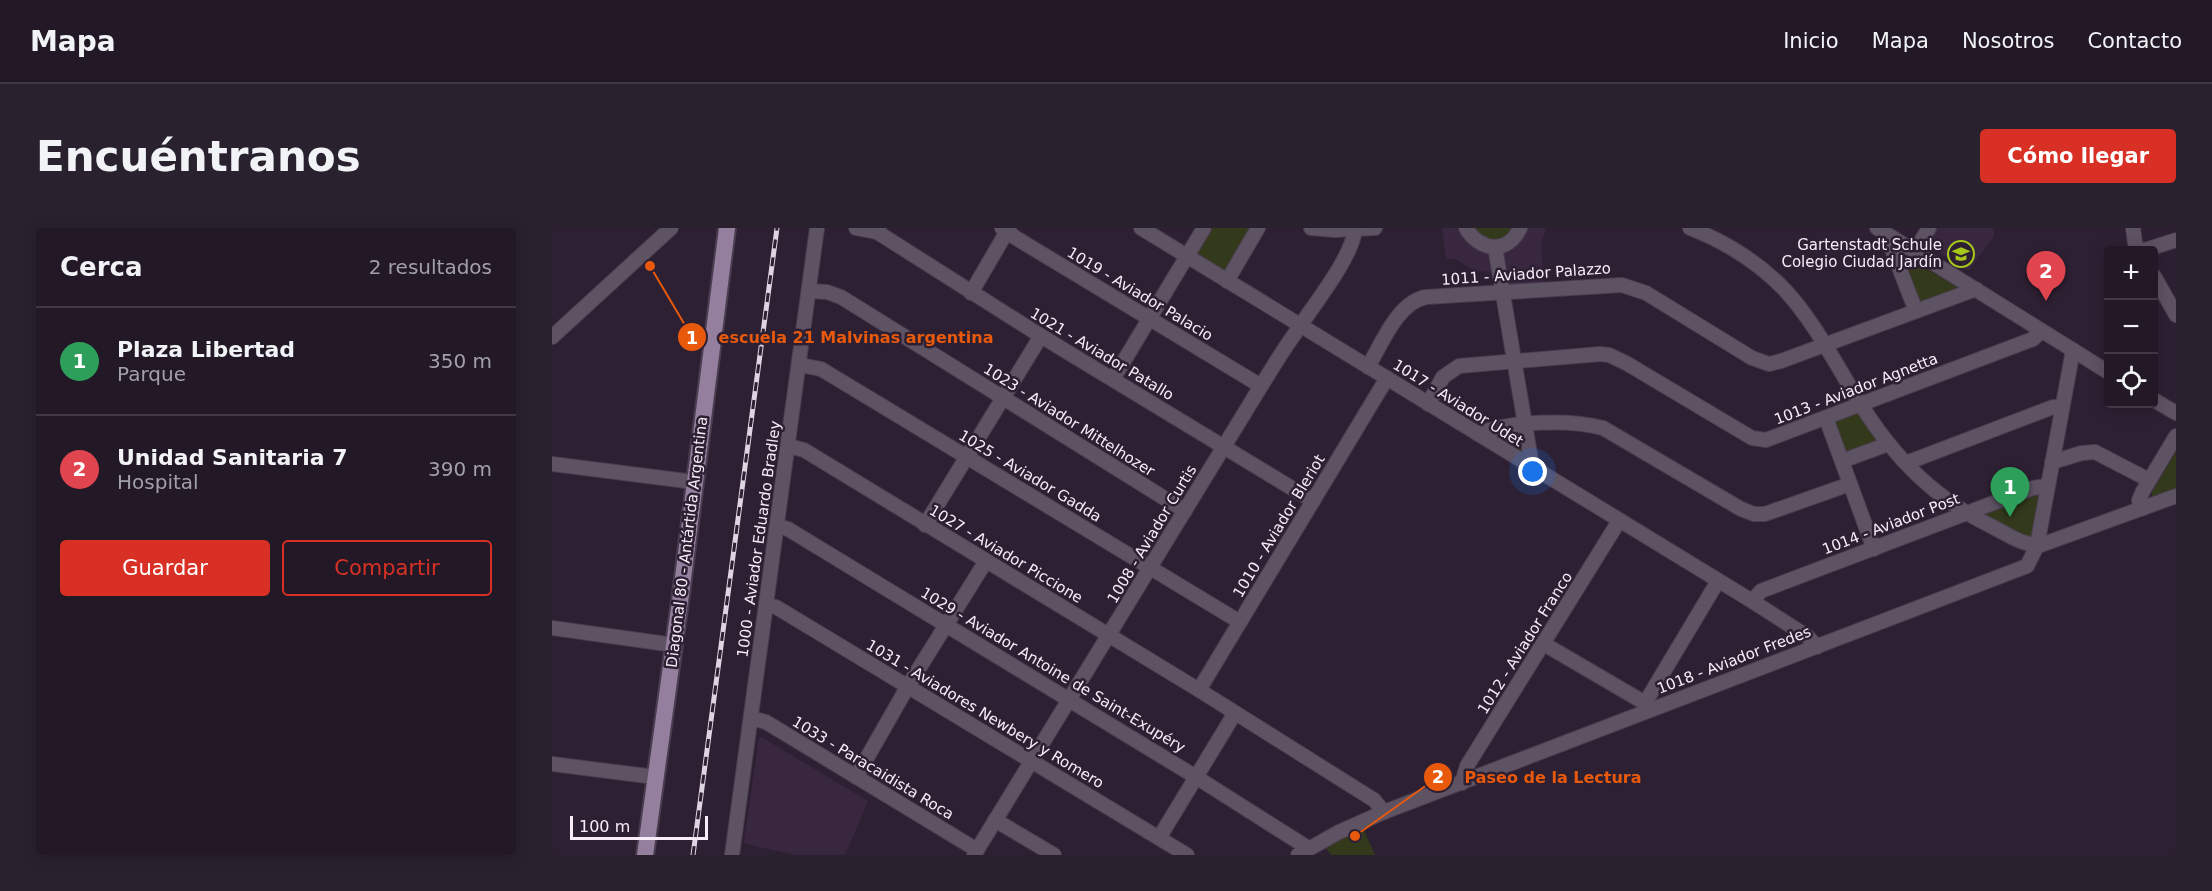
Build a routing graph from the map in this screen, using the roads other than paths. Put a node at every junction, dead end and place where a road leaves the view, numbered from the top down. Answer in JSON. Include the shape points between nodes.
{"nodes":[{"id":1,"x":671,"y":228,"type":"edge"},
{"id":2,"x":727,"y":228,"type":"edge"},
{"id":3,"x":817,"y":228,"type":"edge"},
{"id":4,"x":856,"y":228,"type":"edge"},
{"id":5,"x":1141,"y":228,"type":"edge"},
{"id":6,"x":1204,"y":228,"type":"edge"},
{"id":7,"x":1258,"y":228,"type":"edge"},
{"id":8,"x":1311,"y":228,"type":"edge"},
{"id":9,"x":1375,"y":228,"type":"edge"},
{"id":10,"x":1466,"y":228,"type":"edge"},
{"id":11,"x":1520,"y":228,"type":"edge"},
{"id":12,"x":1690,"y":228,"type":"edge"},
{"id":13,"x":1929,"y":228,"type":"edge"},
{"id":14,"x":2133,"y":228,"type":"edge"},
{"id":15,"x":1006,"y":229,"type":"edge"},
{"id":16,"x":878,"y":230,"type":"edge"},
{"id":17,"x":1355,"y":230,"type":"junction"},
{"id":18,"x":1882,"y":231,"type":"edge"},
{"id":19,"x":2176,"y":240,"type":"edge"},
{"id":20,"x":2137,"y":246,"type":"edge"},
{"id":21,"x":2157,"y":246,"type":"edge"},
{"id":22,"x":1495,"y":247,"type":"junction"},
{"id":23,"x":1915,"y":251,"type":"junction"},
{"id":24,"x":1186,"y":256,"type":"junction"},
{"id":25,"x":1227,"y":281,"type":"junction"},
{"id":26,"x":2158,"y":283,"type":"edge"},
{"id":27,"x":1976,"y":289,"type":"junction"},
{"id":28,"x":809,"y":291,"type":"junction"},
{"id":29,"x":1501,"y":291,"type":"junction"},
{"id":30,"x":971,"y":293,"type":"junction"},
{"id":31,"x":1916,"y":311,"type":"junction"},
{"id":32,"x":2176,"y":315,"type":"edge"},
{"id":33,"x":1150,"y":318,"type":"junction"},
{"id":34,"x":1301,"y":326,"type":"junction"},
{"id":35,"x":2041,"y":331,"type":"junction"},
{"id":36,"x":1041,"y":336,"type":"junction"},
{"id":37,"x":552,"y":337,"type":"edge"},
{"id":38,"x":1825,"y":346,"type":"junction"},
{"id":39,"x":2073,"y":350,"type":"junction"},
{"id":40,"x":1514,"y":360,"type":"junction"},
{"id":41,"x":800,"y":365,"type":"junction"},
{"id":42,"x":1368,"y":367,"type":"junction"},
{"id":43,"x":2104,"y":369,"type":"edge"},
{"id":44,"x":1387,"y":378,"type":"junction"},
{"id":45,"x":1113,"y":379,"type":"junction"},
{"id":46,"x":1261,"y":386,"type":"junction"},
{"id":47,"x":1001,"y":398,"type":"junction"},
{"id":48,"x":2158,"y":402,"type":"edge"},
{"id":49,"x":1428,"y":404,"type":"junction"},
{"id":50,"x":1863,"y":405,"type":"junction"},
{"id":51,"x":2061,"y":407,"type":"junction"},
{"id":52,"x":2176,"y":413,"type":"edge"},
{"id":53,"x":1826,"y":418,"type":"junction"},
{"id":54,"x":1525,"y":425,"type":"junction"},
{"id":55,"x":1478,"y":434,"type":"junction"},
{"id":56,"x":2176,"y":436,"type":"edge"},
{"id":57,"x":1888,"y":444,"type":"junction"},
{"id":58,"x":788,"y":446,"type":"junction"},
{"id":59,"x":1224,"y":447,"type":"junction"},
{"id":60,"x":966,"y":456,"type":"junction"},
{"id":61,"x":1842,"y":461,"type":"junction"},
{"id":62,"x":2052,"y":462,"type":"junction"},
{"id":63,"x":1906,"y":463,"type":"junction"},
{"id":64,"x":552,"y":465,"type":"edge"},
{"id":65,"x":1531,"y":467,"type":"junction"},
{"id":66,"x":2149,"y":480,"type":"junction"},
{"id":67,"x":694,"y":482,"type":"junction"},
{"id":68,"x":1850,"y":484,"type":"junction"},
{"id":69,"x":2047,"y":486,"type":"junction"},
{"id":70,"x":2176,"y":496,"type":"edge"},
{"id":71,"x":1313,"y":501,"type":"junction"},
{"id":72,"x":2141,"y":509,"type":"junction"},
{"id":73,"x":1185,"y":511,"type":"junction"},
{"id":74,"x":1967,"y":513,"type":"junction"},
{"id":75,"x":1619,"y":521,"type":"junction"},
{"id":76,"x":925,"y":525,"type":"junction"},
{"id":77,"x":777,"y":526,"type":"junction"},
{"id":78,"x":2037,"y":546,"type":"junction"},
{"id":79,"x":1874,"y":549,"type":"junction"},
{"id":80,"x":986,"y":561,"type":"junction"},
{"id":81,"x":1149,"y":568,"type":"junction"},
{"id":82,"x":1718,"y":581,"type":"junction"},
{"id":83,"x":1752,"y":601,"type":"junction"},
{"id":84,"x":766,"y":605,"type":"junction"},
{"id":85,"x":1240,"y":622,"type":"junction"},
{"id":86,"x":947,"y":624,"type":"junction"},
{"id":87,"x":552,"y":628,"type":"edge"},
{"id":88,"x":1109,"y":636,"type":"junction"},
{"id":89,"x":1544,"y":644,"type":"junction"},
{"id":90,"x":674,"y":645,"type":"junction"},
{"id":91,"x":1817,"y":647,"type":"junction"},
{"id":92,"x":908,"y":686,"type":"junction"},
{"id":93,"x":1199,"y":690,"type":"junction"},
{"id":94,"x":1070,"y":699,"type":"junction"},
{"id":95,"x":1646,"y":707,"type":"junction"},
{"id":96,"x":1234,"y":713,"type":"junction"},
{"id":97,"x":751,"y":718,"type":"junction"},
{"id":98,"x":1032,"y":761,"type":"junction"},
{"id":99,"x":552,"y":764,"type":"edge"},
{"id":100,"x":655,"y":777,"type":"junction"},
{"id":101,"x":856,"y":777,"type":"junction"},
{"id":102,"x":1196,"y":777,"type":"junction"},
{"id":103,"x":1462,"y":783,"type":"junction"},
{"id":104,"x":1384,"y":812,"type":"junction"},
{"id":105,"x":995,"y":820,"type":"junction"},
{"id":106,"x":1158,"y":838,"type":"junction"},
{"id":107,"x":1303,"y":851,"type":"edge"},
{"id":108,"x":975,"y":853,"type":"edge"},
{"id":109,"x":645,"y":855,"type":"edge"},
{"id":110,"x":732,"y":855,"type":"edge"},
{"id":111,"x":1054,"y":855,"type":"edge"},
{"id":112,"x":1187,"y":855,"type":"edge"}],
"edges":[{"from":1,"to":37,"type":"street"},
{"from":2,"to":67,"type":"main road","name":"Diagonal 80 - Antártida Argentina"},
{"from":3,"to":28,"type":"street","name":"1000 - Aviador Eduardo Bradley"},
{"from":4,"to":16,"type":"street"},
{"from":5,"to":24,"type":"street","name":"1017 - Aviador Udet"},
{"from":6,"to":24,"type":"street"},
{"from":7,"to":25,"type":"street"},
{"from":8,"to":17,"type":"street"},
{"from":9,"to":17,"type":"street"},
{"from":10,"to":22,"type":"street","via":[[1477,242]]},
{"from":11,"to":22,"type":"street","via":[[1512,240]]},
{"from":12,"to":38,"type":"street","via":[[1736,250],[1767,273],[1787,292]]},
{"from":13,"to":23,"type":"street"},
{"from":14,"to":20,"type":"street"},
{"from":15,"to":30,"type":"street"},
{"from":15,"to":33,"type":"street","name":"1019 - Aviador Palacio"},
{"from":16,"to":30,"type":"street","name":"1021 - Aviador Patallo"},
{"from":17,"to":34,"type":"street","name":"1008 - Aviador Curtis","via":[[1352,245]]},
{"from":18,"to":23,"type":"street"},
{"from":18,"to":31,"type":"street"},
{"from":19,"to":21,"type":"street"},
{"from":22,"to":29,"type":"street"},
{"from":23,"to":27,"type":"street"},
{"from":24,"to":25,"type":"street","name":"1017 - Aviador Udet"},
{"from":24,"to":33,"type":"street"},
{"from":25,"to":34,"type":"street","name":"1017 - Aviador Udet"},
{"from":26,"to":32,"type":"street"},
{"from":27,"to":31,"type":"street","name":"1011 - Aviador Palazzo"},
{"from":27,"to":35,"type":"street"},
{"from":28,"to":41,"type":"street","name":"1000 - Aviador Eduardo Bradley"},
{"from":28,"to":47,"type":"street","name":"1023 - Aviador Mittelhozer","via":[[841,297]]},
{"from":29,"to":38,"type":"street","name":"1011 - Aviador Palazzo","via":[[1627,286],[1646,293],[1765,363]]},
{"from":29,"to":40,"type":"street"},
{"from":29,"to":42,"type":"street","name":"1011 - Aviador Palazzo","via":[[1426,297],[1411,302],[1400,312]]},
{"from":30,"to":36,"type":"street","name":"1021 - Aviador Patallo"},
{"from":31,"to":38,"type":"street","name":"1011 - Aviador Palazzo"},
{"from":33,"to":45,"type":"street"},
{"from":33,"to":46,"type":"street","name":"1019 - Aviador Palacio"},
{"from":34,"to":42,"type":"street","name":"1017 - Aviador Udet"},
{"from":34,"to":46,"type":"street","name":"1008 - Aviador Curtis"},
{"from":35,"to":39,"type":"street"},
{"from":35,"to":50,"type":"street","name":"1013 - Aviador Agnetta","via":[[2033,339]]},
{"from":36,"to":45,"type":"street","name":"1021 - Aviador Patallo"},
{"from":36,"to":47,"type":"street"},
{"from":38,"to":50,"type":"street"},
{"from":39,"to":43,"type":"street"},
{"from":39,"to":51,"type":"street"},
{"from":40,"to":49,"type":"street","name":"1013 - Aviador Agnetta","via":[[1453,368],[1443,377]]},
{"from":40,"to":53,"type":"street","name":"1013 - Aviador Agnetta","via":[[1609,355],[1759,440],[1772,439]]},
{"from":40,"to":54,"type":"street"},
{"from":41,"to":58,"type":"street","name":"1000 - Aviador Eduardo Bradley"},
{"from":41,"to":60,"type":"street","name":"1025 - Aviador Gadda","via":[[821,369]]},
{"from":42,"to":44,"type":"street","name":"1017 - Aviador Udet"},
{"from":44,"to":49,"type":"street","name":"1017 - Aviador Udet"},
{"from":44,"to":71,"type":"street","name":"1010 - Aviador Bleriot"},
{"from":45,"to":59,"type":"street","name":"1021 - Aviador Patallo"},
{"from":46,"to":59,"type":"street","name":"1008 - Aviador Curtis"},
{"from":47,"to":60,"type":"street"},
{"from":47,"to":73,"type":"street","name":"1023 - Aviador Mittelhozer"},
{"from":48,"to":52,"type":"street"},
{"from":49,"to":55,"type":"street","name":"1017 - Aviador Udet"},
{"from":50,"to":53,"type":"street","name":"1013 - Aviador Agnetta"},
{"from":50,"to":57,"type":"street"},
{"from":51,"to":62,"type":"street"},
{"from":51,"to":63,"type":"street"},
{"from":53,"to":61,"type":"street"},
{"from":54,"to":55,"type":"street"},
{"from":54,"to":65,"type":"street"},
{"from":54,"to":68,"type":"street","via":[[1603,428],[1741,509],[1758,514],[1778,511]]},
{"from":55,"to":65,"type":"street","name":"1017 - Aviador Udet"},
{"from":56,"to":66,"type":"street"},
{"from":57,"to":61,"type":"street"},
{"from":57,"to":63,"type":"street"},
{"from":58,"to":76,"type":"street","name":"1027 - Aviador Piccione","via":[[804,450]]},
{"from":58,"to":77,"type":"street","name":"1000 - Aviador Eduardo Bradley"},
{"from":59,"to":71,"type":"street","name":"1021 - Aviador Patallo"},
{"from":59,"to":73,"type":"street","name":"1008 - Aviador Curtis"},
{"from":60,"to":76,"type":"street"},
{"from":60,"to":81,"type":"street","name":"1025 - Aviador Gadda"},
{"from":61,"to":68,"type":"street"},
{"from":62,"to":66,"type":"street","via":[[2095,452]]},
{"from":62,"to":69,"type":"street"},
{"from":63,"to":74,"type":"street"},
{"from":64,"to":67,"type":"street"},
{"from":65,"to":75,"type":"street","name":"1017 - Aviador Udet"},
{"from":66,"to":72,"type":"street","via":[[2139,500]]},
{"from":67,"to":90,"type":"main road","name":"Diagonal 80 - Antártida Argentina"},
{"from":68,"to":79,"type":"street"},
{"from":69,"to":74,"type":"street","name":"1014 - Aviador Post"},
{"from":69,"to":78,"type":"street"},
{"from":70,"to":72,"type":"street"},
{"from":71,"to":85,"type":"street","name":"1010 - Aviador Bleriot"},
{"from":72,"to":78,"type":"street"},
{"from":73,"to":81,"type":"street","name":"1008 - Aviador Curtis"},
{"from":74,"to":78,"type":"street"},
{"from":74,"to":79,"type":"street","name":"1014 - Aviador Post"},
{"from":75,"to":82,"type":"street","name":"1017 - Aviador Udet"},
{"from":75,"to":89,"type":"street","name":"1012 - Aviador Franco"},
{"from":76,"to":80,"type":"street","name":"1027 - Aviador Piccione"},
{"from":77,"to":84,"type":"street","name":"1000 - Aviador Eduardo Bradley"},
{"from":77,"to":86,"type":"street","name":"1029 - Aviador Antoine de Saint-Exupéry"},
{"from":78,"to":91,"type":"street","name":"1018 - Aviador Fredes","via":[[2030,563],[2022,568]]},
{"from":79,"to":83,"type":"street","name":"1014 - Aviador Post","via":[[1761,591]]},
{"from":80,"to":86,"type":"street"},
{"from":80,"to":88,"type":"street","name":"1027 - Aviador Piccione"},
{"from":81,"to":85,"type":"street","name":"1025 - Aviador Gadda"},
{"from":81,"to":88,"type":"street","name":"1008 - Aviador Curtis"},
{"from":82,"to":83,"type":"street","name":"1017 - Aviador Udet"},
{"from":82,"to":95,"type":"street"},
{"from":83,"to":91,"type":"street","name":"1017 - Aviador Udet"},
{"from":84,"to":92,"type":"street","name":"1031 - Aviadores Newbery y Romero","via":[[776,607]]},
{"from":84,"to":97,"type":"street","name":"1000 - Aviador Eduardo Bradley"},
{"from":85,"to":93,"type":"street","name":"1010 - Aviador Bleriot"},
{"from":86,"to":92,"type":"street"},
{"from":86,"to":94,"type":"street","name":"1029 - Aviador Antoine de Saint-Exupéry"},
{"from":87,"to":90,"type":"street"},
{"from":88,"to":93,"type":"street","name":"1027 - Aviador Piccione"},
{"from":88,"to":94,"type":"street","name":"1008 - Aviador Curtis"},
{"from":89,"to":95,"type":"street"},
{"from":89,"to":103,"type":"street","name":"1012 - Aviador Franco","via":[[1467,766]]},
{"from":90,"to":100,"type":"main road","name":"Diagonal 80 - Antártida Argentina"},
{"from":91,"to":95,"type":"street","name":"1018 - Aviador Fredes"},
{"from":92,"to":98,"type":"street","name":"1031 - Aviadores Newbery y Romero"},
{"from":92,"to":101,"type":"street"},
{"from":93,"to":96,"type":"street","name":"1027 - Aviador Piccione"},
{"from":94,"to":98,"type":"street","name":"1008 - Aviador Curtis"},
{"from":94,"to":102,"type":"street","name":"1029 - Aviador Antoine de Saint-Exupéry"},
{"from":95,"to":103,"type":"street","name":"1018 - Aviador Fredes"},
{"from":96,"to":102,"type":"street"},
{"from":96,"to":104,"type":"street","name":"1027 - Aviador Piccione","via":[[1374,800]]},
{"from":97,"to":101,"type":"street","name":"1033 - Paracaidista Roca","via":[[766,722]]},
{"from":97,"to":110,"type":"street","name":"1000 - Aviador Eduardo Bradley"},
{"from":98,"to":105,"type":"street","name":"1008 - Aviador Curtis"},
{"from":98,"to":106,"type":"street","name":"1031 - Aviadores Newbery y Romero"},
{"from":99,"to":100,"type":"street"},
{"from":100,"to":109,"type":"main road","name":"Diagonal 80 - Antártida Argentina"},
{"from":101,"to":108,"type":"street","name":"1033 - Paracaidista Roca"},
{"from":102,"to":106,"type":"street"},
{"from":102,"to":107,"type":"street","name":"1029 - Aviador Antoine de Saint-Exupéry"},
{"from":103,"to":104,"type":"street","name":"1018 - Aviador Fredes"},
{"from":104,"to":107,"type":"street","name":"1018 - Aviador Fredes"},
{"from":105,"to":108,"type":"street","name":"1008 - Aviador Curtis"},
{"from":105,"to":111,"type":"street"},
{"from":106,"to":112,"type":"street","name":"1031 - Aviadores Newbery y Romero"}]}
